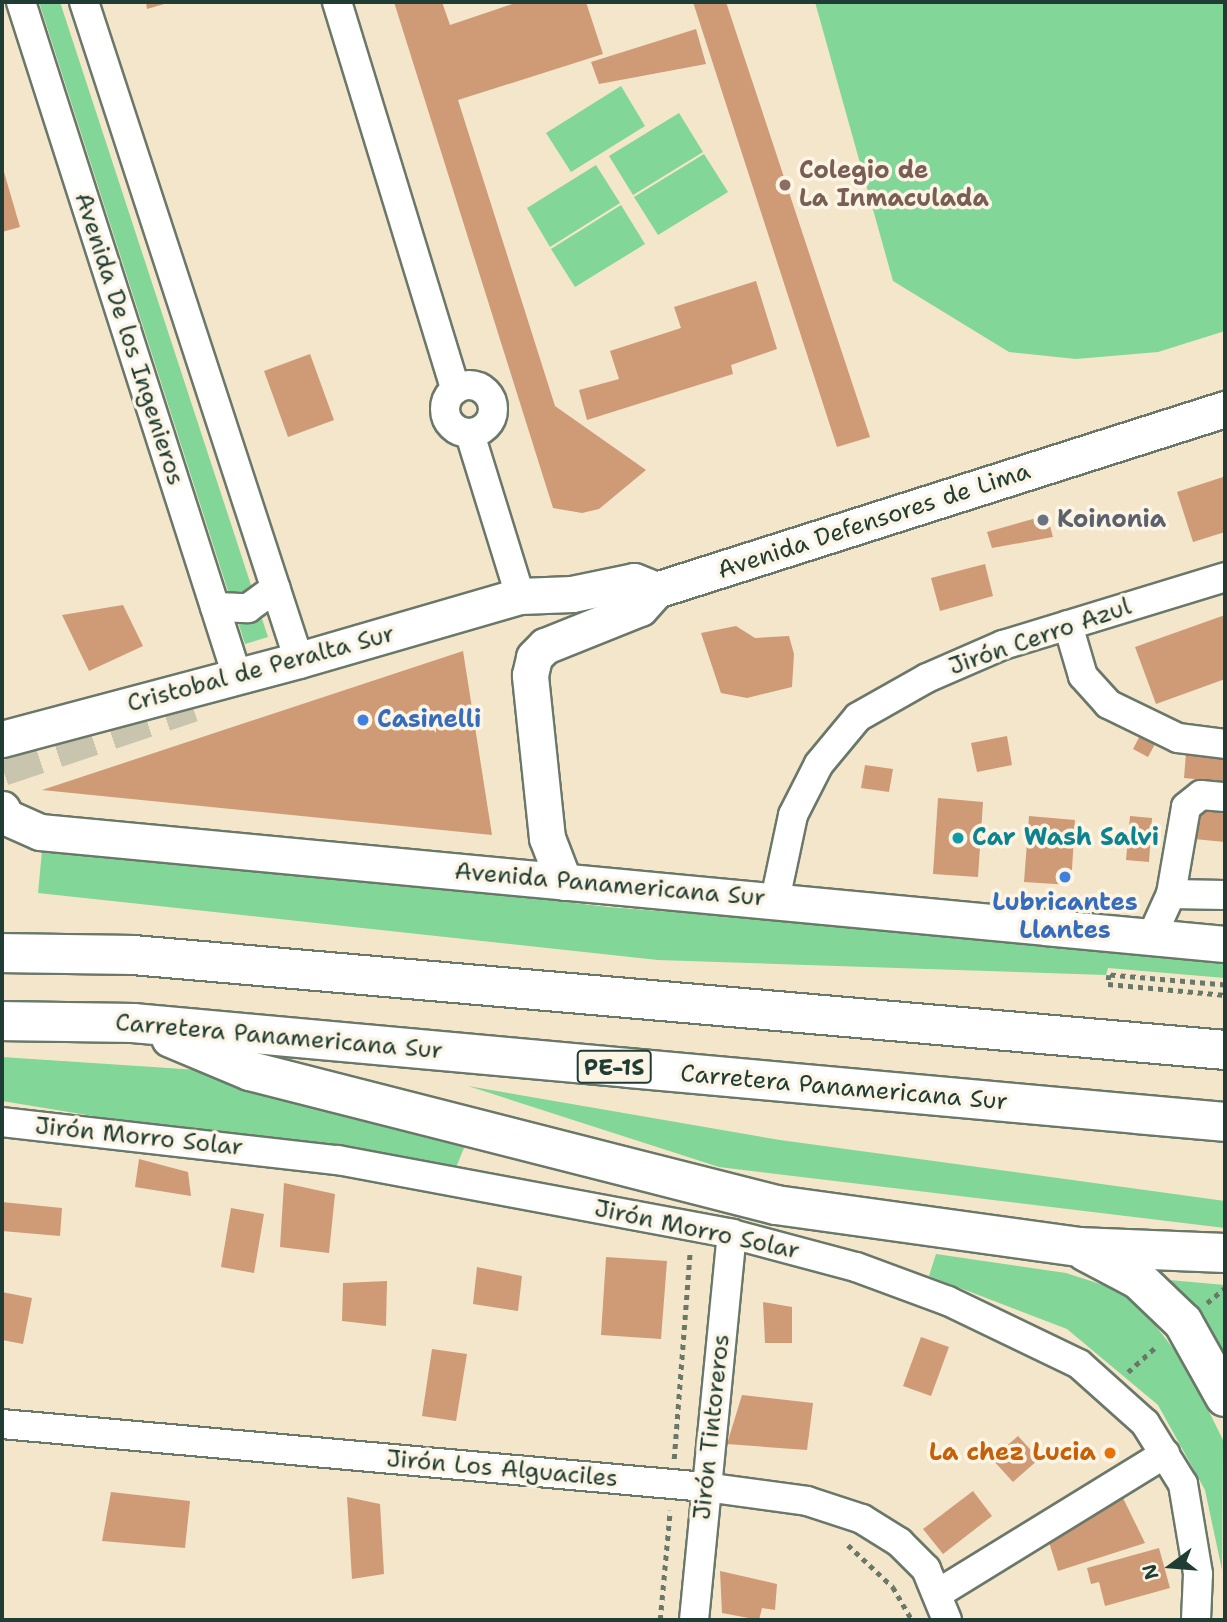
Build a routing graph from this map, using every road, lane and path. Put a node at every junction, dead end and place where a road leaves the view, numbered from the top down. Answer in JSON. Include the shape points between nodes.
{"nodes":[{"id":1,"x":21,"y":2,"type":"edge"},
{"id":2,"x":84,"y":2,"type":"edge"},
{"id":3,"x":337,"y":2,"type":"edge"},
{"id":4,"x":455,"y":389,"type":"junction"},
{"id":5,"x":1225,"y":410,"type":"edge"},
{"id":6,"x":470,"y":435,"type":"junction"},
{"id":7,"x":1225,"y":577,"type":"edge"},
{"id":8,"x":276,"y":588,"type":"junction"},
{"id":9,"x":656,"y":590,"type":"junction"},
{"id":10,"x":520,"y":596,"type":"junction"},
{"id":11,"x":215,"y":607,"type":"junction"},
{"id":12,"x":1068,"y":625,"type":"junction"},
{"id":13,"x":299,"y":660,"type":"junction"},
{"id":14,"x":237,"y":676,"type":"junction"},
{"id":15,"x":2,"y":739,"type":"edge"},
{"id":16,"x":1225,"y":744,"type":"edge"},
{"id":17,"x":1225,"y":797,"type":"edge"},
{"id":18,"x":2,"y":809,"type":"edge"},
{"id":19,"x":564,"y":882,"type":"junction"},
{"id":20,"x":1171,"y":894,"type":"junction"},
{"id":21,"x":1225,"y":895,"type":"edge"},
{"id":22,"x":775,"y":900,"type":"junction"},
{"id":23,"x":1151,"y":937,"type":"junction"},
{"id":24,"x":1225,"y":944,"type":"edge"},
{"id":25,"x":2,"y":953,"type":"edge"},
{"id":26,"x":1225,"y":985,"type":"edge"},
{"id":27,"x":1225,"y":995,"type":"edge"},
{"id":28,"x":2,"y":1021,"type":"edge"},
{"id":29,"x":133,"y":1023,"type":"junction"},
{"id":30,"x":1225,"y":1050,"type":"edge"},
{"id":31,"x":2,"y":1122,"type":"edge"},
{"id":32,"x":1225,"y":1122,"type":"edge"},
{"id":33,"x":731,"y":1245,"type":"junction"},
{"id":34,"x":676,"y":1247,"type":"dead end"},
{"id":35,"x":1078,"y":1247,"type":"junction"},
{"id":36,"x":690,"y":1250,"type":"junction"},
{"id":37,"x":1225,"y":1253,"type":"edge"},
{"id":38,"x":1225,"y":1397,"type":"edge"},
{"id":39,"x":2,"y":1424,"type":"edge"},
{"id":40,"x":1165,"y":1454,"type":"junction"},
{"id":41,"x":672,"y":1484,"type":"junction"},
{"id":42,"x":705,"y":1487,"type":"junction"},
{"id":43,"x":837,"y":1540,"type":"dead end"},
{"id":44,"x":937,"y":1594,"type":"junction"},
{"id":45,"x":660,"y":1620,"type":"edge"},
{"id":46,"x":695,"y":1620,"type":"edge"},
{"id":47,"x":912,"y":1620,"type":"edge"},
{"id":48,"x":947,"y":1620,"type":"edge"},
{"id":49,"x":1196,"y":1620,"type":"edge"}],
"edges":[{"from":1,"to":11,"type":"street","name":"Avenida De los Ingenieros"},
{"from":2,"to":8,"type":"street"},
{"from":3,"to":4,"type":"street"},
{"from":4,"to":6,"type":"street","via":[[444,411],[458,431]]},
{"from":4,"to":6,"type":"street","via":[[477,386],[493,402],[490,424]]},
{"from":5,"to":9,"type":"main road","name":"Avenida Defensores de Lima"},
{"from":6,"to":10,"type":"street"},
{"from":7,"to":12,"type":"street","name":"Jirón Cerro Azul"},
{"from":8,"to":11,"type":"street","via":[[248,608]]},
{"from":8,"to":13,"type":"street"},
{"from":9,"to":10,"type":"main road","name":"Avenida Defensores de Lima","via":[[634,581],[572,594]]},
{"from":9,"to":19,"type":"main road","via":[[640,608],[545,646],[534,657],[530,675],[547,838]]},
{"from":10,"to":13,"type":"main road","name":"Cristobal de Peralta Sur"},
{"from":11,"to":14,"type":"street","name":"Avenida De los Ingenieros"},
{"from":12,"to":16,"type":"street","via":[[1083,676],[1108,704],[1178,738]]},
{"from":12,"to":22,"type":"street","name":"Jirón Cerro Azul","via":[[964,660],[858,717],[819,764],[793,815]]},
{"from":13,"to":14,"type":"main road","name":"Cristobal de Peralta Sur"},
{"from":14,"to":15,"type":"main road","name":"Cristobal de Peralta Sur"},
{"from":17,"to":20,"type":"street","via":[[1201,795],[1186,807]]},
{"from":18,"to":19,"type":"main road","name":"Avenida Panamericana Sur","via":[[6,817],[40,832]]},
{"from":19,"to":22,"type":"main road","name":"Avenida Panamericana Sur"},
{"from":20,"to":21,"type":"street"},
{"from":20,"to":23,"type":"street"},
{"from":22,"to":23,"type":"main road","name":"Avenida Panamericana Sur"},
{"from":23,"to":24,"type":"main road","name":"Avenida Panamericana Sur"},
{"from":25,"to":30,"type":"highway","via":[[133,955]]},
{"from":26,"to":27,"type":"path","via":[[1109,975],[1108,984]]},
{"from":28,"to":29,"type":"highway","name":"Carretera Panamericana Sur","number":"PE-1S"},
{"from":29,"to":32,"type":"highway","name":"Carretera Panamericana Sur","number":"PE-1S"},
{"from":29,"to":35,"type":"highway","via":[[250,1071],[776,1206]]},
{"from":31,"to":33,"type":"street","name":"Jirón Morro Solar","via":[[338,1160]]},
{"from":33,"to":36,"type":"path"},
{"from":33,"to":40,"type":"street","name":"Jirón Morro Solar","via":[[856,1267],[1023,1334],[1079,1364],[1111,1388]]},
{"from":33,"to":42,"type":"street","name":"Jirón Tintoreros"},
{"from":34,"to":36,"type":"path"},
{"from":35,"to":37,"type":"highway"},
{"from":35,"to":38,"type":"highway","via":[[1139,1280],[1183,1322]]},
{"from":36,"to":41,"type":"path"},
{"from":39,"to":41,"type":"street","name":"Jirón Los Alguaciles"},
{"from":40,"to":44,"type":"street"},
{"from":40,"to":49,"type":"street","name":"Jirón Morro Solar","via":[[1183,1484],[1198,1574]]},
{"from":41,"to":42,"type":"street","name":"Jirón Los Alguaciles"},
{"from":41,"to":45,"type":"path"},
{"from":42,"to":44,"type":"street","name":"Jirón Los Alguaciles","via":[[807,1501],[862,1518],[899,1542],[926,1569]]},
{"from":42,"to":46,"type":"street","name":"Jirón Tintoreros"},
{"from":43,"to":47,"type":"path","via":[[893,1587]]},
{"from":44,"to":48,"type":"street","name":"Jirón Los Alguaciles"}]}
